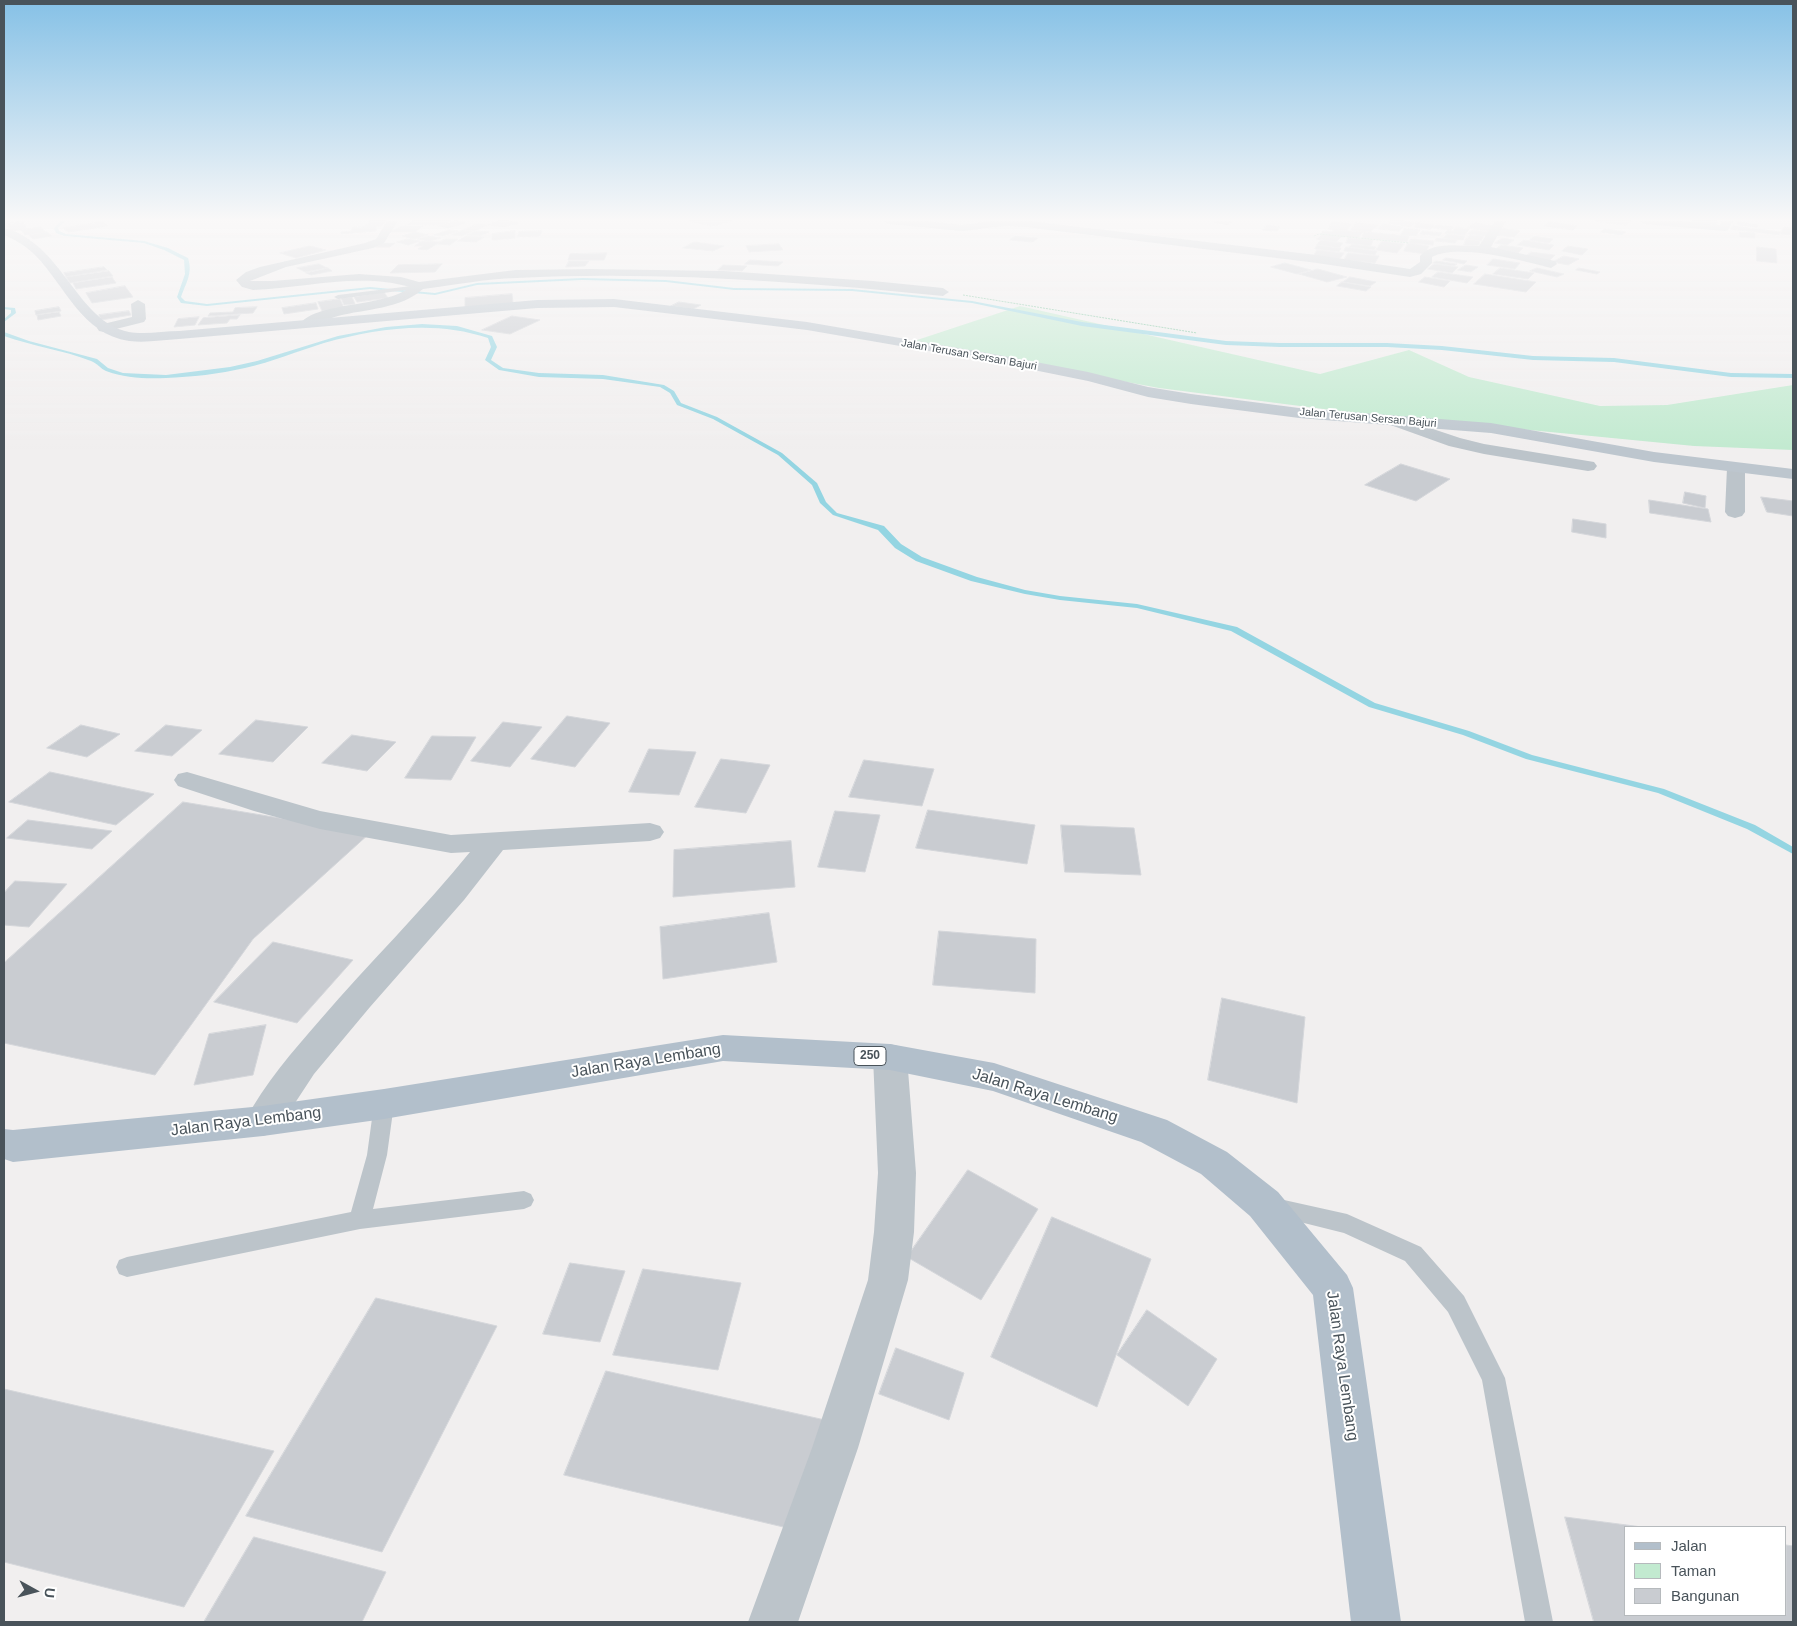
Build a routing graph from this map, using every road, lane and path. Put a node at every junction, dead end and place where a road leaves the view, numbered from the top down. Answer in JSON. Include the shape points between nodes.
{"nodes":[{"id":1,"x":75,"y":297,"type":"edge"},
{"id":2,"x":402,"y":297,"type":"edge"},
{"id":3,"x":973,"y":297,"type":"edge"},
{"id":4,"x":138,"y":304,"type":"dead end"},
{"id":5,"x":308,"y":324,"type":"junction"},
{"id":6,"x":104,"y":328,"type":"junction"},
{"id":7,"x":1197,"y":333,"type":"dead end"},
{"id":8,"x":1391,"y":420,"type":"junction"},
{"id":9,"x":1588,"y":466,"type":"dead end"},
{"id":10,"x":1736,"y":468,"type":"junction"},
{"id":11,"x":1793,"y":474,"type":"edge"},
{"id":12,"x":1735,"y":512,"type":"dead end"},
{"id":13,"x":187,"y":780,"type":"dead end"},
{"id":14,"x":650,"y":832,"type":"dead end"},
{"id":15,"x":492,"y":843,"type":"junction"},
{"id":16,"x":890,"y":1057,"type":"junction"},
{"id":17,"x":384,"y":1104,"type":"junction"},
{"id":18,"x":263,"y":1121,"type":"junction"},
{"id":19,"x":4,"y":1144,"type":"edge"},
{"id":20,"x":524,"y":1200,"type":"dead end"},
{"id":21,"x":1264,"y":1204,"type":"junction"},
{"id":22,"x":360,"y":1220,"type":"junction"},
{"id":23,"x":127,"y":1267,"type":"dead end"},
{"id":24,"x":773,"y":1622,"type":"edge"},
{"id":25,"x":1376,"y":1622,"type":"edge"},
{"id":26,"x":1539,"y":1622,"type":"edge"}],
"edges":[{"from":1,"to":6,"type":"main road","name":"Jalan Terusan Sersan Bajuri"},
{"from":2,"to":5,"type":"street","via":[[314,319]]},
{"from":3,"to":7,"type":"path"},
{"from":4,"to":6,"type":"street","via":[[139,319]]},
{"from":5,"to":6,"type":"main road","name":"Jalan Terusan Sersan Bajuri","via":[[145,336],[123,336]]},
{"from":5,"to":8,"type":"main road","name":"Jalan Terusan Sersan Bajuri","via":[[537,304],[614,303],[807,326],[999,359],[1191,399],[1299,413]]},
{"from":8,"to":9,"type":"street","via":[[1484,449]]},
{"from":8,"to":10,"type":"main road","name":"Jalan Terusan Sersan Bajuri","via":[[1491,428]]},
{"from":10,"to":11,"type":"main road","name":"Jalan Terusan Sersan Bajuri"},
{"from":10,"to":12,"type":"street"},
{"from":13,"to":15,"type":"street","via":[[320,820],[451,844]]},
{"from":14,"to":15,"type":"street"},
{"from":15,"to":18,"type":"street","via":[[454,893],[308,1057]]},
{"from":16,"to":17,"type":"main road","name":"Jalan Raya Lembang","number":"250","via":[[723,1048]]},
{"from":16,"to":21,"type":"main road","name":"Jalan Raya Lembang","number":"250","via":[[994,1077],[1154,1131],[1214,1163]]},
{"from":16,"to":24,"type":"street","via":[[897,1173],[888,1280],[835,1448]]},
{"from":17,"to":18,"type":"main road","name":"Jalan Raya Lembang","number":"250"},
{"from":17,"to":22,"type":"lane","via":[[377,1155]]},
{"from":18,"to":19,"type":"main road","name":"Jalan Raya Lembang","number":"250","via":[[13,1146]]},
{"from":20,"to":22,"type":"lane"},
{"from":21,"to":25,"type":"main road","name":"Jalan Raya Lembang","number":"250","via":[[1333,1288]]},
{"from":21,"to":26,"type":"lane","via":[[1347,1224],[1412,1254],[1456,1304],[1493,1378]]},
{"from":22,"to":23,"type":"lane"}]}
